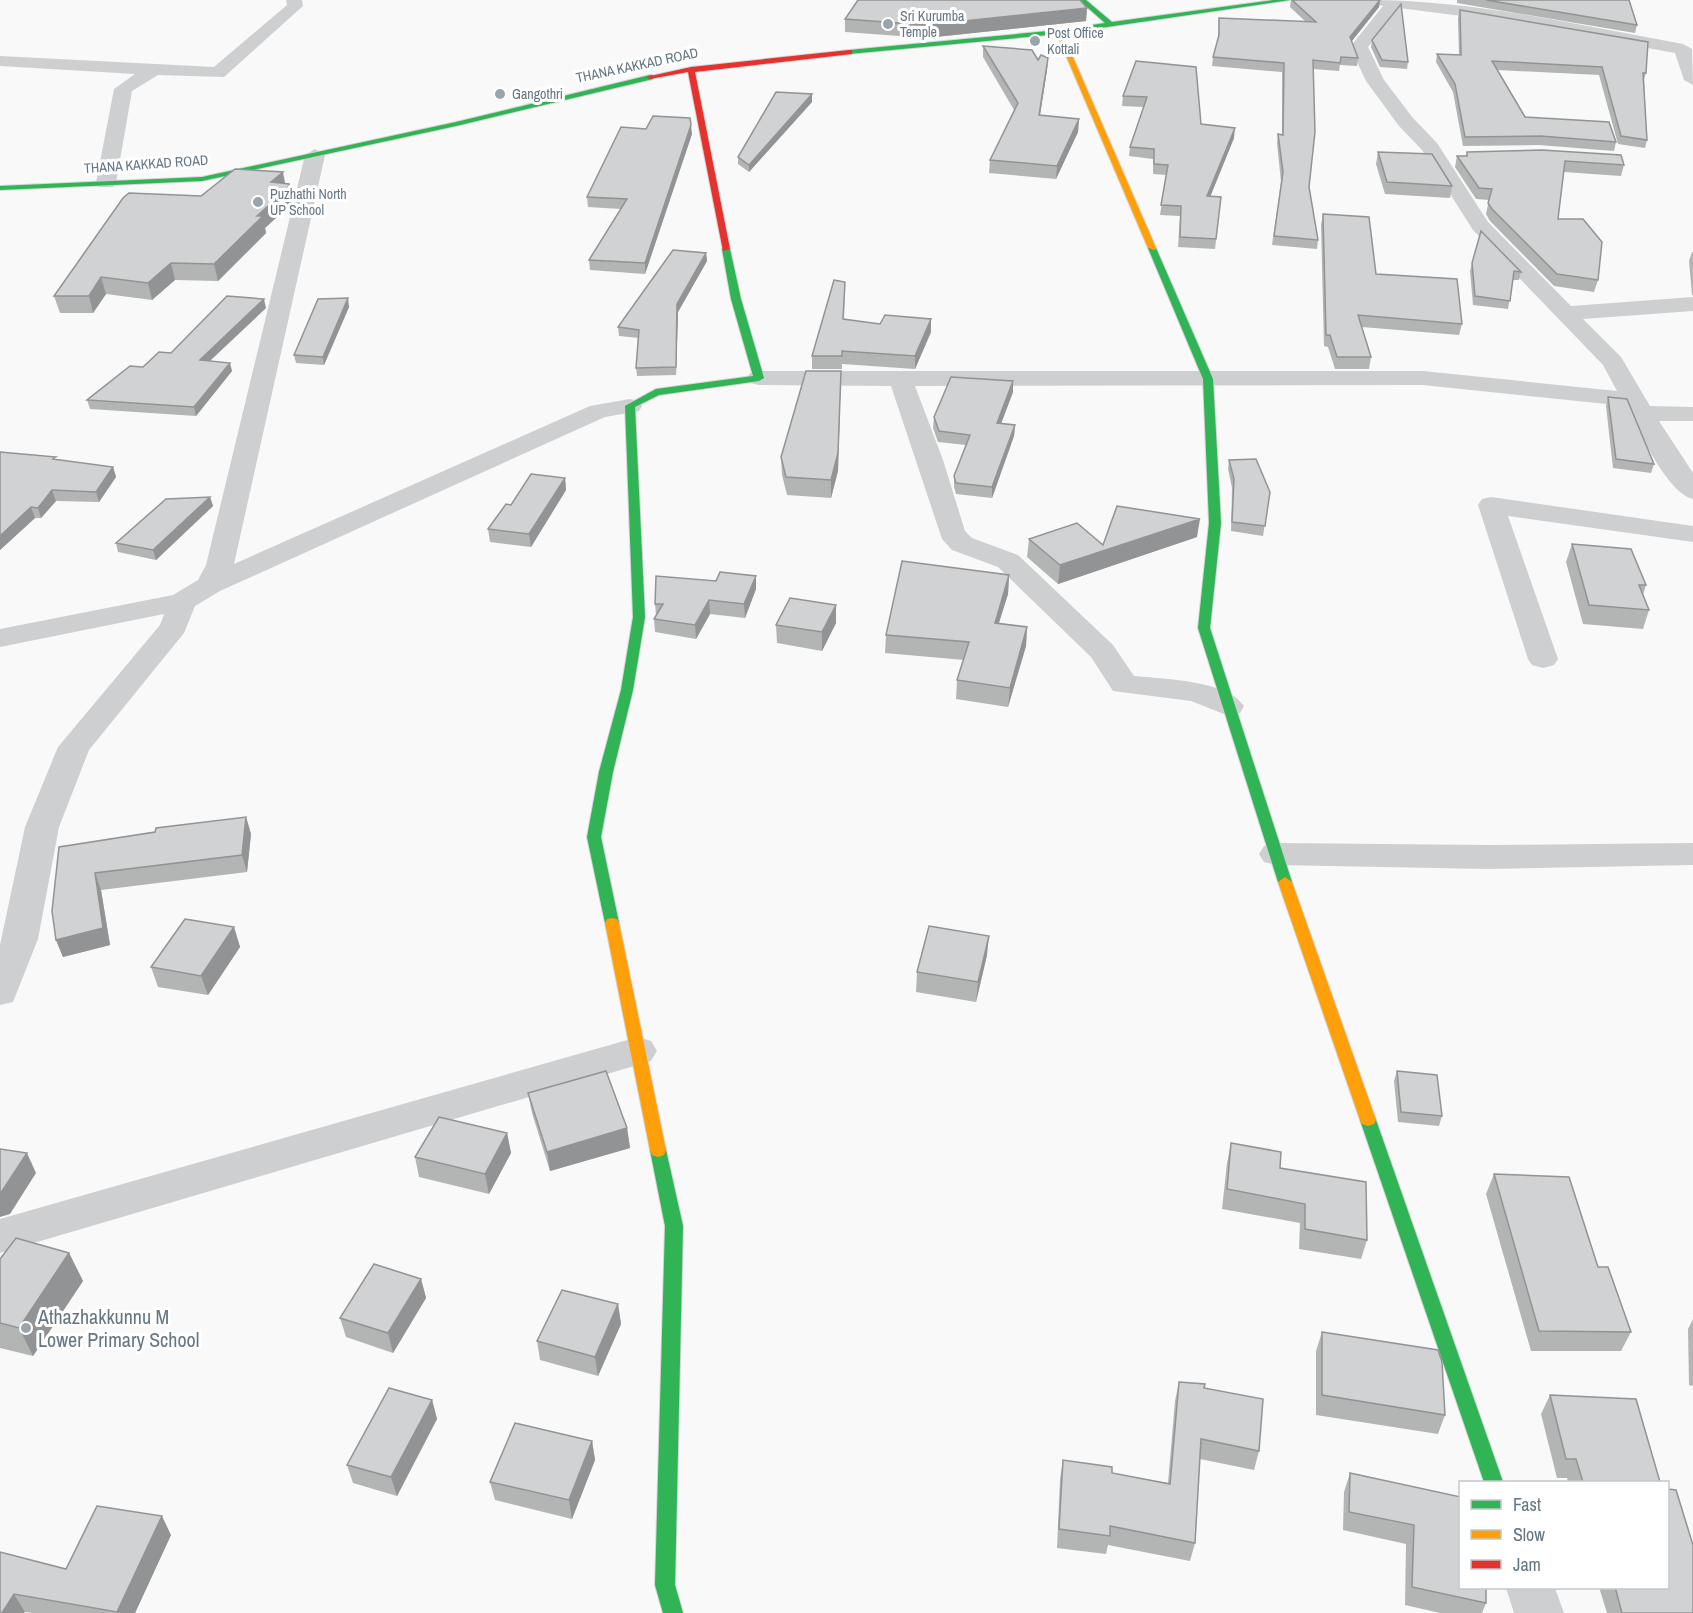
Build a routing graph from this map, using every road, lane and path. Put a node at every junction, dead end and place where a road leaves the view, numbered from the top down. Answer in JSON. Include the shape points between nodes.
{"nodes":[{"id":1,"x":294,"y":0,"type":"edge"},
{"id":2,"x":1082,"y":0,"type":"edge"},
{"id":3,"x":1287,"y":0,"type":"edge"},
{"id":4,"x":1386,"y":1,"type":"edge"},
{"id":5,"x":1111,"y":25,"type":"junction"},
{"id":6,"x":1059,"y":32,"type":"junction"},
{"id":7,"x":1688,"y":50,"type":"edge"},
{"id":8,"x":0,"y":61,"type":"edge"},
{"id":9,"x":154,"y":69,"type":"junction"},
{"id":10,"x":691,"y":69,"type":"junction"},
{"id":11,"x":1693,"y":80,"type":"edge"},
{"id":12,"x":1435,"y":154,"type":"junction"},
{"id":13,"x":1458,"y":154,"type":"edge"},
{"id":14,"x":315,"y":155,"type":"junction"},
{"id":15,"x":106,"y":183,"type":"junction"},
{"id":16,"x":0,"y":188,"type":"edge"},
{"id":17,"x":1693,"y":304,"type":"edge"},
{"id":18,"x":1565,"y":313,"type":"junction"},
{"id":19,"x":759,"y":378,"type":"junction"},
{"id":20,"x":900,"y":379,"type":"junction"},
{"id":21,"x":1208,"y":379,"type":"junction"},
{"id":22,"x":630,"y":406,"type":"junction"},
{"id":23,"x":1638,"y":406,"type":"junction"},
{"id":24,"x":1693,"y":414,"type":"edge"},
{"id":25,"x":1693,"y":491,"type":"edge"},
{"id":26,"x":1693,"y":534,"type":"edge"},
{"id":27,"x":210,"y":585,"type":"junction"},
{"id":28,"x":182,"y":602,"type":"junction"},
{"id":29,"x":0,"y":638,"type":"edge"},
{"id":30,"x":1543,"y":659,"type":"dead end"},
{"id":31,"x":1229,"y":706,"type":"junction"},
{"id":32,"x":1276,"y":854,"type":"junction"},
{"id":33,"x":1693,"y":854,"type":"edge"},
{"id":34,"x":0,"y":992,"type":"edge"},
{"id":35,"x":638,"y":1051,"type":"junction"},
{"id":36,"x":0,"y":1236,"type":"edge"},
{"id":37,"x":1494,"y":1481,"type":"edge"},
{"id":38,"x":1532,"y":1589,"type":"edge"},
{"id":39,"x":673,"y":1613,"type":"edge"},
{"id":40,"x":1539,"y":1613,"type":"edge"}],
"edges":[{"from":1,"to":9,"type":"street","via":[[295,6],[218,73]]},
{"from":2,"to":5,"type":"street"},
{"from":3,"to":5,"type":"street","name":"THANA KAKKAD ROAD"},
{"from":4,"to":7,"type":"street","via":[[1493,15]]},
{"from":4,"to":12,"type":"street","via":[[1359,46],[1375,81]]},
{"from":5,"to":6,"type":"street","name":"THANA KAKKAD ROAD"},
{"from":6,"to":10,"type":"street","name":"THANA KAKKAD ROAD"},
{"from":6,"to":21,"type":"street"},
{"from":7,"to":11,"type":"street"},
{"from":8,"to":9,"type":"street"},
{"from":9,"to":15,"type":"street","via":[[123,89]]},
{"from":10,"to":14,"type":"street","name":"THANA KAKKAD ROAD"},
{"from":10,"to":19,"type":"street","via":[[736,299]]},
{"from":12,"to":13,"type":"street"},
{"from":12,"to":18,"type":"street","via":[[1480,226]]},
{"from":14,"to":15,"type":"street","name":"THANA KAKKAD ROAD","via":[[202,179]]},
{"from":14,"to":27,"type":"street","via":[[219,565]]},
{"from":15,"to":16,"type":"street","name":"THANA KAKKAD ROAD"},
{"from":17,"to":18,"type":"street"},
{"from":18,"to":23,"type":"street","via":[[1613,362]]},
{"from":19,"to":20,"type":"street"},
{"from":19,"to":22,"type":"street","via":[[656,392]]},
{"from":20,"to":21,"type":"street"},
{"from":20,"to":31,"type":"street","via":[[952,534],[962,544],[1008,561],[1102,651],[1124,684],[1197,692]]},
{"from":21,"to":23,"type":"street","via":[[1423,378]]},
{"from":21,"to":31,"type":"street","via":[[1215,523],[1204,628]]},
{"from":22,"to":27,"type":"street","via":[[599,411]]},
{"from":22,"to":35,"type":"street","via":[[639,617],[594,837]]},
{"from":23,"to":24,"type":"street"},
{"from":23,"to":25,"type":"street","via":[[1669,460]]},
{"from":26,"to":30,"type":"street","via":[[1491,505]]},
{"from":27,"to":28,"type":"street"},
{"from":28,"to":29,"type":"street"},
{"from":28,"to":34,"type":"street","via":[[174,627],[74,747],[42,827],[20,939]]},
{"from":31,"to":32,"type":"street"},
{"from":32,"to":33,"type":"street"},
{"from":32,"to":37,"type":"street"},
{"from":35,"to":36,"type":"street"},
{"from":35,"to":39,"type":"street","via":[[674,1226],[665,1585]]},
{"from":38,"to":40,"type":"street"}]}
